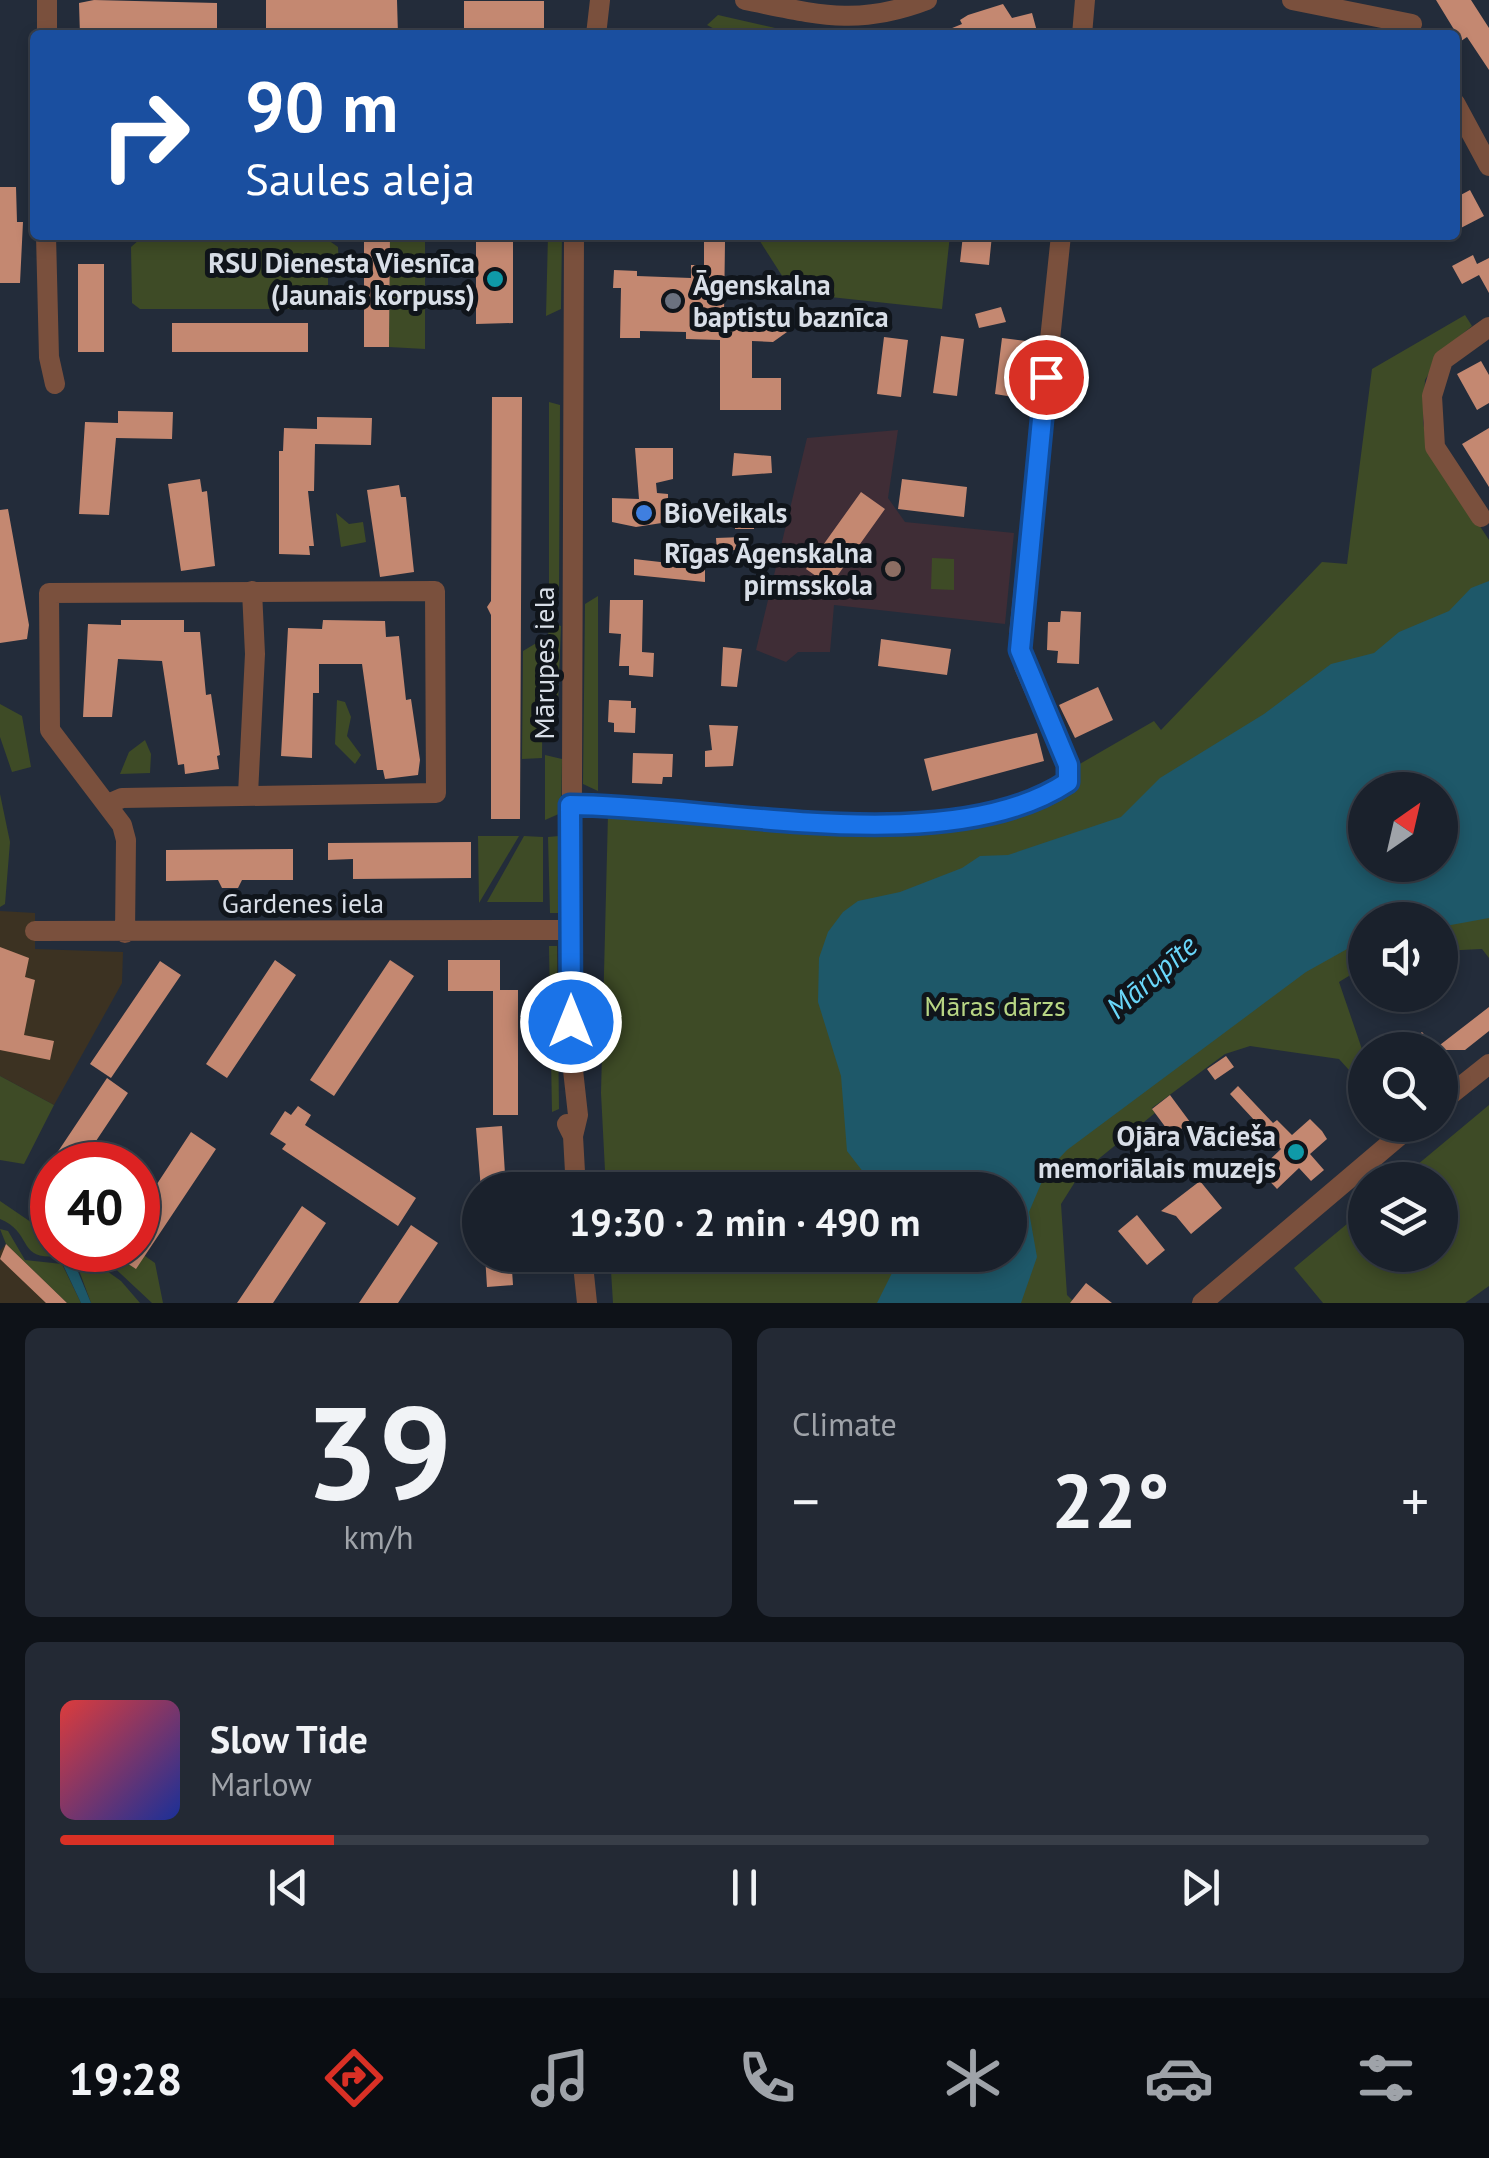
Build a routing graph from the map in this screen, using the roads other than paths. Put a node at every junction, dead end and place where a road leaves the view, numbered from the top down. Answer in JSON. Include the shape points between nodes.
{"nodes":[{"id":1,"x":47,"y":0,"type":"edge"},
{"id":2,"x":600,"y":0,"type":"edge"},
{"id":3,"x":745,"y":0,"type":"edge"},
{"id":4,"x":927,"y":0,"type":"edge"},
{"id":5,"x":1085,"y":0,"type":"edge"},
{"id":6,"x":1292,"y":0,"type":"edge"},
{"id":7,"x":1399,"y":0,"type":"edge"},
{"id":8,"x":1343,"y":5,"type":"edge"},
{"id":9,"x":47,"y":30,"type":"edge"},
{"id":10,"x":597,"y":30,"type":"edge"},
{"id":11,"x":1082,"y":30,"type":"edge"},
{"id":12,"x":1415,"y":30,"type":"edge"},
{"id":13,"x":1460,"y":113,"type":"edge"},
{"id":14,"x":1489,"y":166,"type":"edge"},
{"id":15,"x":46,"y":240,"type":"edge"},
{"id":16,"x":574,"y":240,"type":"edge"},
{"id":17,"x":1059,"y":240,"type":"edge"},
{"id":18,"x":1489,"y":327,"type":"edge"},
{"id":19,"x":54,"y":384,"type":"dead end"},
{"id":20,"x":1481,"y":517,"type":"dead end"},
{"id":21,"x":252,"y":591,"type":"junction"},
{"id":22,"x":248,"y":794,"type":"junction"},
{"id":23,"x":108,"y":804,"type":"junction"},
{"id":24,"x":570,"y":805,"type":"junction"},
{"id":25,"x":35,"y":930,"type":"dead end"},
{"id":26,"x":572,"y":930,"type":"junction"},
{"id":27,"x":124,"y":933,"type":"junction"},
{"id":28,"x":1489,"y":1064,"type":"edge"},
{"id":29,"x":1458,"y":1089,"type":"edge"},
{"id":30,"x":1392,"y":1142,"type":"edge"},
{"id":31,"x":575,"y":1172,"type":"edge"},
{"id":32,"x":584,"y":1272,"type":"edge"},
{"id":33,"x":587,"y":1303,"type":"edge"},
{"id":34,"x":1202,"y":1303,"type":"edge"}],
"edges":[{"from":1,"to":9,"type":"street"},
{"from":2,"to":10,"type":"street"},
{"from":3,"to":4,"type":"street","via":[[845,19],[892,14]]},
{"from":5,"to":11,"type":"street"},
{"from":6,"to":8,"type":"street"},
{"from":7,"to":12,"type":"street"},
{"from":8,"to":12,"type":"street"},
{"from":13,"to":14,"type":"street"},
{"from":15,"to":19,"type":"street"},
{"from":16,"to":24,"type":"street","name":"Mārupes iela"},
{"from":17,"to":24,"type":"street","via":[[1019,636],[1024,666],[1068,765],[1068,782],[1008,807],[928,824]]},
{"from":18,"to":20,"type":"street","via":[[1443,360],[1432,396],[1435,447]]},
{"from":21,"to":22,"type":"street"},
{"from":21,"to":22,"type":"street","via":[[436,591],[436,793]]},
{"from":21,"to":23,"type":"street","via":[[49,593],[50,730]]},
{"from":22,"to":23,"type":"street"},
{"from":23,"to":27,"type":"street","via":[[126,840]]},
{"from":24,"to":26,"type":"street","name":"Mārupes iela"},
{"from":25,"to":27,"type":"street","name":"Gardenes iela"},
{"from":26,"to":27,"type":"street","name":"Gardenes iela"},
{"from":26,"to":31,"type":"street","name":"Mārupes iela"},
{"from":28,"to":29,"type":"street"},
{"from":30,"to":34,"type":"street"},
{"from":32,"to":33,"type":"street"}]}
